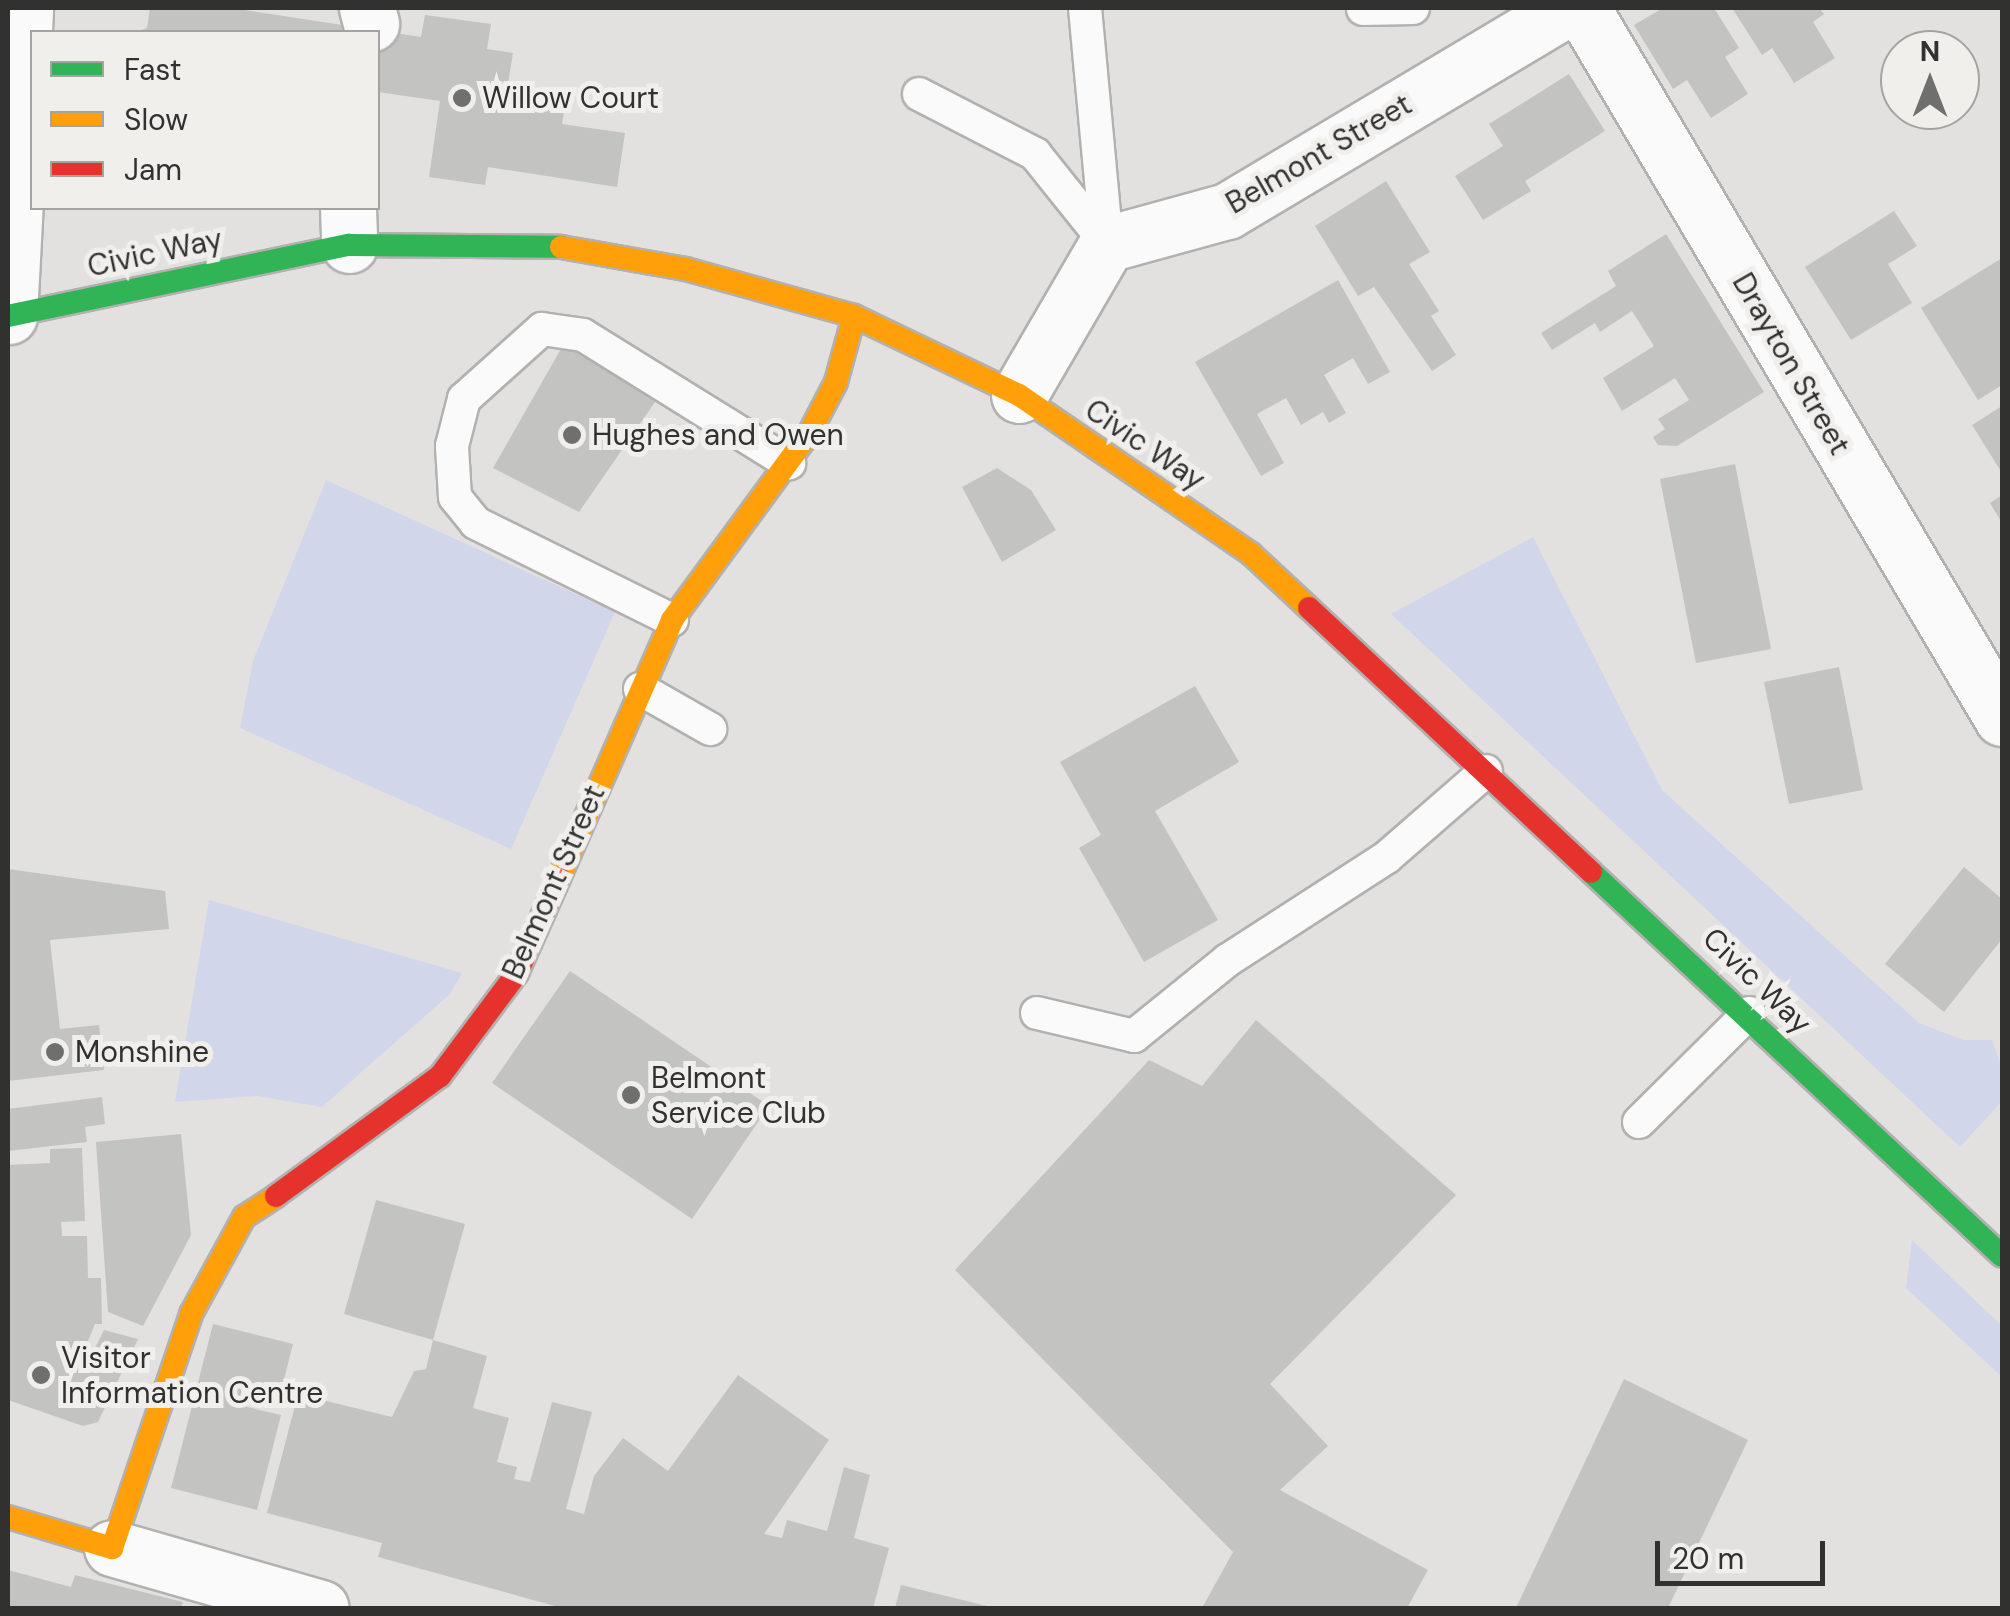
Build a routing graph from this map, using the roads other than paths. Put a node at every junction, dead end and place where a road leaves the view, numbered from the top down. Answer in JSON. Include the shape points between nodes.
{"nodes":[{"id":1,"x":25,"y":8,"type":"edge"},
{"id":2,"x":1413,"y":8,"type":"edge"},
{"id":3,"x":1567,"y":8,"type":"edge"},
{"id":4,"x":1582,"y":8,"type":"edge"},
{"id":5,"x":1363,"y":9,"type":"edge"},
{"id":6,"x":1090,"y":13,"type":"edge"},
{"id":7,"x":919,"y":94,"type":"dead end"},
{"id":8,"x":349,"y":226,"type":"edge"},
{"id":9,"x":1108,"y":244,"type":"junction"},
{"id":10,"x":8,"y":316,"type":"edge"},
{"id":11,"x":854,"y":316,"type":"junction"},
{"id":12,"x":1019,"y":395,"type":"junction"},
{"id":13,"x":789,"y":464,"type":"junction"},
{"id":14,"x":672,"y":620,"type":"junction"},
{"id":15,"x":640,"y":689,"type":"junction"},
{"id":16,"x":2002,"y":718,"type":"edge"},
{"id":17,"x":710,"y":729,"type":"dead end"},
{"id":18,"x":1486,"y":771,"type":"junction"},
{"id":19,"x":1037,"y":1013,"type":"dead end"},
{"id":20,"x":1749,"y":1013,"type":"junction"},
{"id":21,"x":1639,"y":1122,"type":"dead end"},
{"id":22,"x":2002,"y":1256,"type":"edge"},
{"id":23,"x":8,"y":1517,"type":"edge"},
{"id":24,"x":112,"y":1548,"type":"junction"},
{"id":25,"x":220,"y":1596,"type":"edge"},
{"id":26,"x":322,"y":1608,"type":"edge"}],
"edges":[{"from":1,"to":10,"type":"street"},
{"from":2,"to":5,"type":"lane"},
{"from":3,"to":9,"type":"street","name":"Belmont Street","via":[[1227,211]]},
{"from":4,"to":16,"type":"street","name":"Drayton Street"},
{"from":6,"to":9,"type":"lane"},
{"from":7,"to":9,"type":"lane","via":[[1035,154]]},
{"from":8,"to":10,"type":"main road","name":"Civic Way"},
{"from":8,"to":11,"type":"main road","name":"Civic Way","via":[[570,248],[774,290]]},
{"from":9,"to":12,"type":"street"},
{"from":11,"to":12,"type":"main road","name":"Civic Way"},
{"from":11,"to":13,"type":"main road","name":"Belmont Street","via":[[836,382]]},
{"from":12,"to":18,"type":"main road","name":"Civic Way","via":[[1252,554]]},
{"from":13,"to":14,"type":"main road","name":"Belmont Street"},
{"from":13,"to":14,"type":"lane","via":[[583,335],[542,329],[464,399],[452,446],[455,496],[476,523]]},
{"from":14,"to":15,"type":"main road","name":"Belmont Street"},
{"from":15,"to":17,"type":"lane"},
{"from":15,"to":24,"type":"main road","name":"Belmont Street","via":[[517,972],[481,1028],[440,1076],[352,1146],[244,1216],[191,1314]]},
{"from":18,"to":19,"type":"lane","via":[[1388,857],[1228,960],[1134,1036]]},
{"from":18,"to":20,"type":"main road","name":"Civic Way"},
{"from":20,"to":21,"type":"lane"},
{"from":20,"to":22,"type":"main road","name":"Civic Way"},
{"from":23,"to":24,"type":"main road"},
{"from":24,"to":25,"type":"street"},
{"from":25,"to":26,"type":"street"}]}
